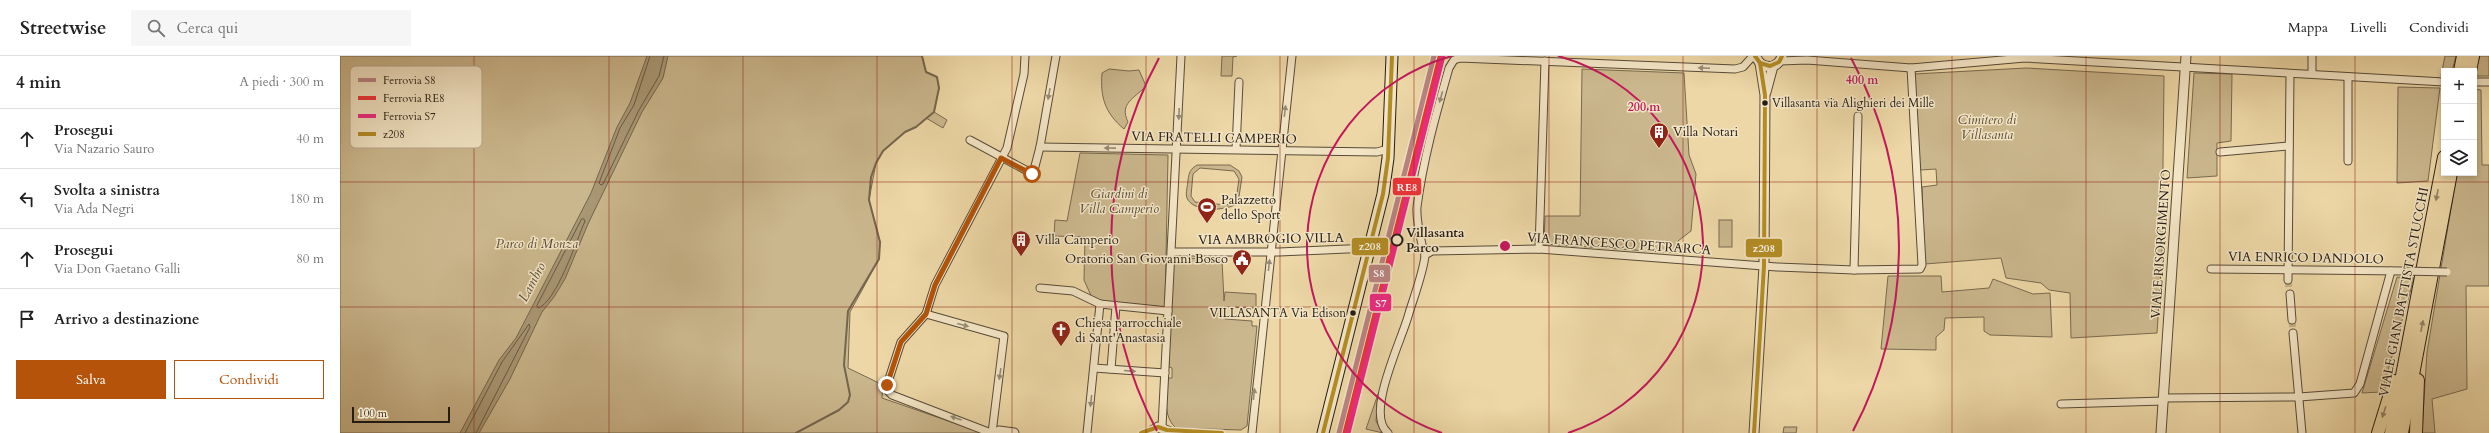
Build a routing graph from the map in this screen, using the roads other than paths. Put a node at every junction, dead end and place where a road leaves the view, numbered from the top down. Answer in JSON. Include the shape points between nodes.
{"nodes":[{"id":1,"x":1025,"y":56,"type":"edge"},
{"id":2,"x":1056,"y":56,"type":"edge"},
{"id":3,"x":1180,"y":56,"type":"edge"},
{"id":4,"x":1292,"y":56,"type":"edge"},
{"id":5,"x":1392,"y":56,"type":"edge"},
{"id":6,"x":1799,"y":56,"type":"edge"},
{"id":7,"x":2186,"y":56,"type":"edge"},
{"id":8,"x":2312,"y":56,"type":"edge"},
{"id":9,"x":2462,"y":56,"type":"edge"},
{"id":10,"x":2473,"y":56,"type":"edge"},
{"id":11,"x":1756,"y":58,"type":"edge"},
{"id":12,"x":1540,"y":59,"type":"edge"},
{"id":13,"x":1807,"y":60,"type":"junction"},
{"id":14,"x":1778,"y":61,"type":"edge"},
{"id":15,"x":1911,"y":68,"type":"junction"},
{"id":16,"x":2185,"y":68,"type":"junction"},
{"id":17,"x":2460,"y":68,"type":"edge"},
{"id":18,"x":2471,"y":68,"type":"edge"},
{"id":19,"x":2312,"y":73,"type":"junction"},
{"id":20,"x":2290,"y":75,"type":"junction"},
{"id":21,"x":2348,"y":78,"type":"junction"},
{"id":22,"x":1239,"y":82,"type":"dead end"},
{"id":23,"x":2441,"y":82,"type":"edge"},
{"id":24,"x":1765,"y":95,"type":"junction"},
{"id":25,"x":1858,"y":116,"type":"dead end"},
{"id":26,"x":970,"y":140,"type":"dead end"},
{"id":27,"x":2289,"y":146,"type":"junction"},
{"id":28,"x":1040,"y":147,"type":"junction"},
{"id":29,"x":1177,"y":149,"type":"junction"},
{"id":30,"x":1236,"y":149,"type":"junction"},
{"id":31,"x":1388,"y":149,"type":"junction"},
{"id":32,"x":1280,"y":150,"type":"junction"},
{"id":33,"x":2220,"y":152,"type":"dead end"},
{"id":34,"x":1001,"y":158,"type":"junction"},
{"id":35,"x":2348,"y":161,"type":"dead end"},
{"id":36,"x":2441,"y":172,"type":"edge"},
{"id":37,"x":2450,"y":176,"type":"edge"},
{"id":38,"x":1370,"y":248,"type":"junction"},
{"id":39,"x":1539,"y":249,"type":"junction"},
{"id":40,"x":1270,"y":251,"type":"junction"},
{"id":41,"x":1172,"y":252,"type":"junction"},
{"id":42,"x":1426,"y":255,"type":"junction"},
{"id":43,"x":1764,"y":266,"type":"junction"},
{"id":44,"x":2211,"y":269,"type":"dead end"},
{"id":45,"x":1854,"y":270,"type":"junction"},
{"id":46,"x":2287,"y":270,"type":"junction"},
{"id":47,"x":2392,"y":271,"type":"junction"},
{"id":48,"x":2447,"y":272,"type":"dead end"},
{"id":49,"x":2288,"y":280,"type":"tunnel mouth"},
{"id":50,"x":1040,"y":288,"type":"dead end"},
{"id":51,"x":2290,"y":294,"type":"tunnel mouth"},
{"id":52,"x":1100,"y":304,"type":"junction"},
{"id":53,"x":1116,"y":306,"type":"junction"},
{"id":54,"x":1168,"y":310,"type":"junction"},
{"id":55,"x":926,"y":314,"type":"junction"},
{"id":56,"x":2292,"y":320,"type":"tunnel mouth"},
{"id":57,"x":2293,"y":333,"type":"tunnel mouth"},
{"id":58,"x":2409,"y":334,"type":"junction"},
{"id":59,"x":2419,"y":342,"type":"junction"},
{"id":60,"x":1094,"y":368,"type":"junction"},
{"id":61,"x":1111,"y":369,"type":"junction"},
{"id":62,"x":1165,"y":373,"type":"junction"},
{"id":63,"x":2299,"y":397,"type":"junction"},
{"id":64,"x":2164,"y":400,"type":"junction"},
{"id":65,"x":2061,"y":404,"type":"dead end"},
{"id":66,"x":1150,"y":431,"type":"edge"},
{"id":67,"x":1168,"y":431,"type":"edge"},
{"id":68,"x":996,"y":433,"type":"edge"},
{"id":69,"x":1014,"y":433,"type":"edge"},
{"id":70,"x":1087,"y":433,"type":"edge"},
{"id":71,"x":1141,"y":433,"type":"edge"},
{"id":72,"x":1252,"y":433,"type":"edge"},
{"id":73,"x":1323,"y":433,"type":"edge"},
{"id":74,"x":1388,"y":433,"type":"edge"},
{"id":75,"x":1754,"y":433,"type":"edge"},
{"id":76,"x":2161,"y":433,"type":"edge"},
{"id":77,"x":2302,"y":433,"type":"edge"},
{"id":78,"x":2378,"y":433,"type":"edge"},
{"id":79,"x":2391,"y":433,"type":"edge"},
{"id":80,"x":2402,"y":433,"type":"edge"},
{"id":81,"x":2416,"y":433,"type":"edge"}],
"edges":[{"from":1,"to":34,"type":"street","via":[[1024,74],[1011,135]]},
{"from":2,"to":28,"type":"street","one_way":true},
{"from":3,"to":29,"type":"street","one_way":true},
{"from":32,"to":4,"type":"street","one_way":true},
{"from":5,"to":31,"type":"main road"},
{"from":6,"to":13,"type":"street"},
{"from":7,"to":16,"type":"street","name":"VIALE RISORGIMENTO"},
{"from":8,"to":19,"type":"street"},
{"from":9,"to":17,"type":"highway"},
{"from":10,"to":18,"type":"highway"},
{"from":11,"to":12,"type":"street","one_way":true,"via":[[1735,69]]},
{"from":11,"to":14,"type":"street","via":[[1766,67]]},
{"from":11,"to":24,"type":"street"},
{"from":12,"to":39,"type":"street"},
{"from":12,"to":42,"type":"street","one_way":true,"via":[[1460,58],[1454,60],[1449,68],[1429,142],[1417,206],[1417,220]]},
{"from":13,"to":14,"type":"street"},
{"from":13,"to":15,"type":"street"},
{"from":14,"to":24,"type":"street"},
{"from":15,"to":16,"type":"street","via":[[2025,58]]},
{"from":15,"to":45,"type":"street","name":"VIA FRANCESCO PETRARCA","via":[[1922,260],[1920,269]]},
{"from":16,"to":20,"type":"street","via":[[2286,72]]},
{"from":16,"to":64,"type":"street","name":"VIALE RISORGIMENTO"},
{"from":19,"to":20,"type":"street"},
{"from":19,"to":21,"type":"street"},
{"from":20,"to":27,"type":"street","via":[[2292,80]]},
{"from":21,"to":23,"type":"street"},
{"from":21,"to":35,"type":"street"},
{"from":22,"to":30,"type":"street"},
{"from":24,"to":43,"type":"street"},
{"from":25,"to":45,"type":"street"},
{"from":26,"to":34,"type":"street"},
{"from":27,"to":33,"type":"street"},
{"from":27,"to":46,"type":"street"},
{"from":29,"to":28,"type":"street","name":"VIA FRATELLI CAMPERIO","one_way":true},
{"from":28,"to":34,"type":"street","via":[[1032,174]]},
{"from":29,"to":30,"type":"street","name":"VIA FRATELLI CAMPERIO"},
{"from":29,"to":41,"type":"street"},
{"from":30,"to":32,"type":"street","name":"VIA FRATELLI CAMPERIO"},
{"from":31,"to":32,"type":"street","name":"VIA FRATELLI CAMPERIO","via":[[1380,152]]},
{"from":31,"to":38,"type":"main road","via":[[1385,183]]},
{"from":32,"to":40,"type":"street"},
{"from":34,"to":55,"type":"street","via":[[935,285]]},
{"from":36,"to":58,"type":"highway","name":"VIALE GIAN BATTISTA STUCCHI","one_way":true},
{"from":59,"to":37,"type":"highway","name":"VIALE GIAN BATTISTA STUCCHI","one_way":true},
{"from":38,"to":40,"type":"street","name":"VIA AMBROGIO VILLA"},
{"from":38,"to":73,"type":"main road"},
{"from":39,"to":42,"type":"street","name":"VIA FRANCESCO PETRARCA","via":[[1432,251]]},
{"from":39,"to":43,"type":"street","name":"VIA FRANCESCO PETRARCA"},
{"from":40,"to":41,"type":"street","name":"VIA AMBROGIO VILLA"},
{"from":72,"to":40,"type":"street","one_way":true},
{"from":41,"to":54,"type":"street"},
{"from":42,"to":74,"type":"street","via":[[1405,329],[1380,402],[1380,418],[1383,429]]},
{"from":43,"to":45,"type":"street","name":"VIA FRANCESCO PETRARCA"},
{"from":43,"to":75,"type":"street"},
{"from":44,"to":46,"type":"street","name":"VIA ENRICO DANDOLO"},
{"from":46,"to":47,"type":"street","name":"VIA ENRICO DANDOLO"},
{"from":46,"to":49,"type":"street"},
{"from":47,"to":48,"type":"street","name":"VIA ENRICO DANDOLO","bridge":true},
{"from":47,"to":63,"type":"street","via":[[2357,391],[2349,394]]},
{"from":50,"to":52,"type":"street","via":[[1073,291]]},
{"from":51,"to":56,"type":"street"},
{"from":52,"to":53,"type":"street"},
{"from":52,"to":60,"type":"street"},
{"from":53,"to":54,"type":"street"},
{"from":53,"to":61,"type":"street"},
{"from":54,"to":62,"type":"street"},
{"from":55,"to":68,"type":"street","one_way":true,"via":[[1004,336]]},
{"from":68,"to":55,"type":"street","one_way":true,"via":[[892,395],[888,391],[887,385],[901,342]]},
{"from":57,"to":63,"type":"street"},
{"from":58,"to":78,"type":"highway","one_way":true},
{"from":58,"to":79,"type":"highway","name":"VIALE GIAN BATTISTA STUCCHI"},
{"from":59,"to":80,"type":"highway","name":"VIALE GIAN BATTISTA STUCCHI"},
{"from":59,"to":81,"type":"highway"},
{"from":60,"to":61,"type":"street"},
{"from":60,"to":70,"type":"street","one_way":true},
{"from":61,"to":62,"type":"street","one_way":true},
{"from":62,"to":67,"type":"street"},
{"from":63,"to":64,"type":"street"},
{"from":63,"to":77,"type":"street"},
{"from":64,"to":65,"type":"street"},
{"from":64,"to":76,"type":"street","name":"VIALE RISORGIMENTO"},
{"from":66,"to":67,"type":"street"},
{"from":66,"to":71,"type":"street"},
{"from":68,"to":69,"type":"street"}]}
